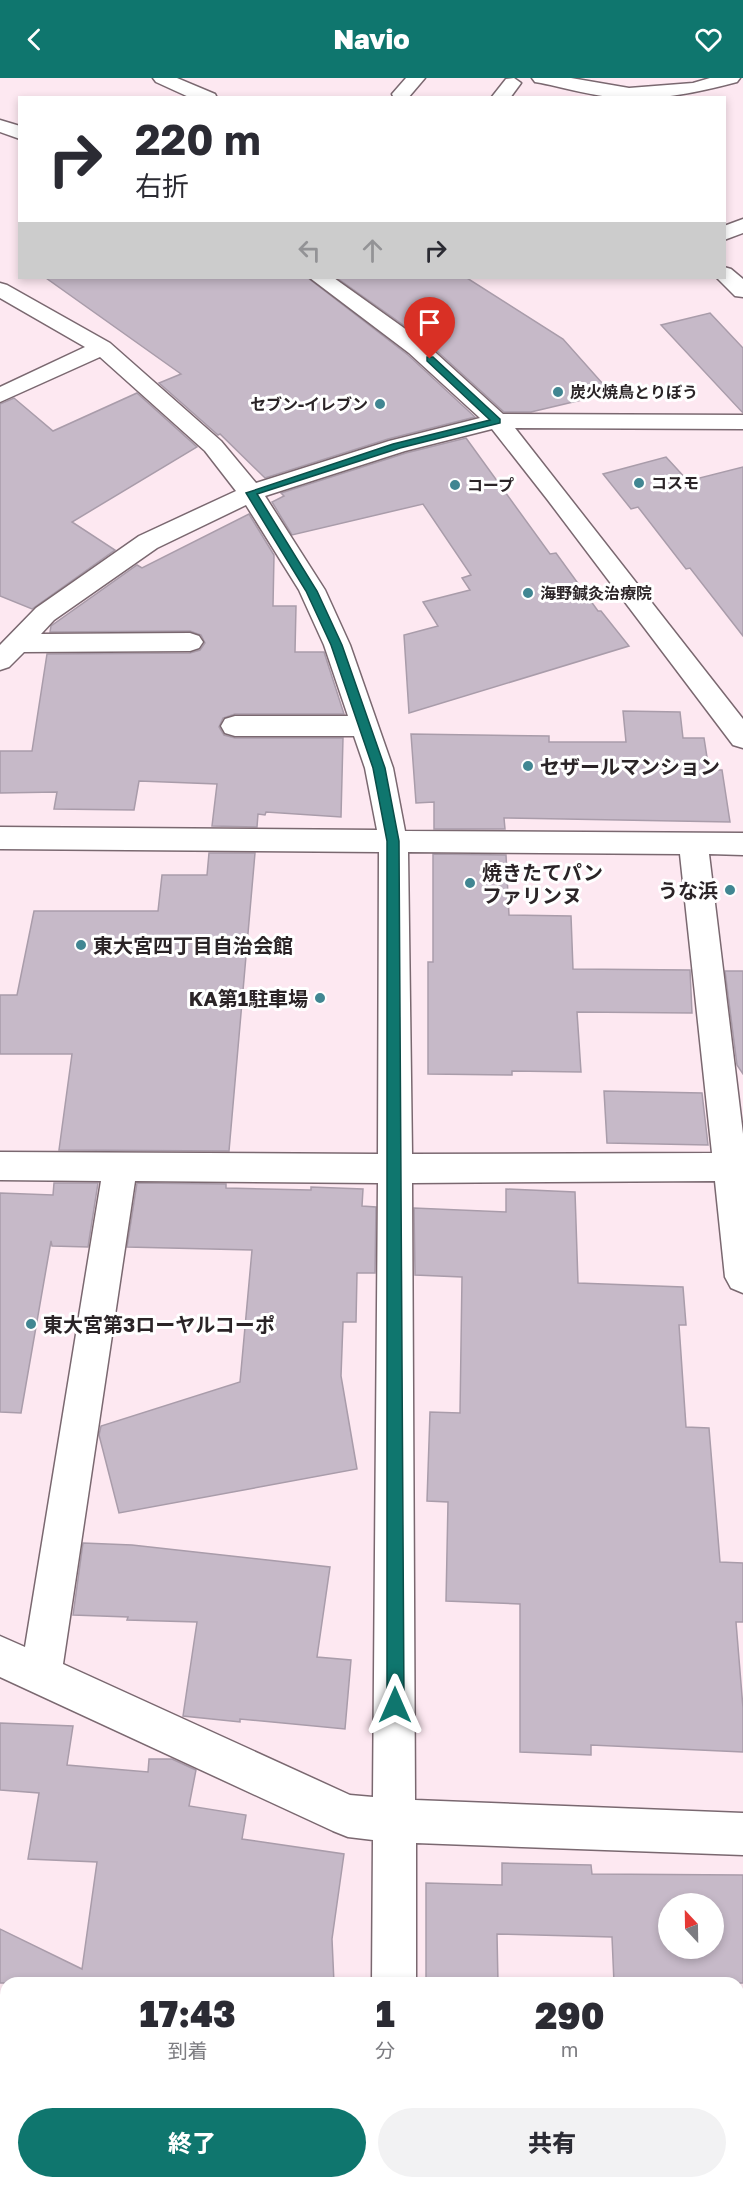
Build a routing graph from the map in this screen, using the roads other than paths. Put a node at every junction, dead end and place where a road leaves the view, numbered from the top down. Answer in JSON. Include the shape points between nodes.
{"nodes":[{"id":1,"x":162,"y":78,"type":"edge"},
{"id":2,"x":416,"y":78,"type":"edge"},
{"id":3,"x":543,"y":78,"type":"edge"},
{"id":4,"x":731,"y":78,"type":"edge"},
{"id":5,"x":401,"y":94,"type":"dead end"},
{"id":6,"x":203,"y":96,"type":"edge"},
{"id":7,"x":0,"y":126,"type":"edge"},
{"id":8,"x":18,"y":132,"type":"edge"},
{"id":9,"x":743,"y":225,"type":"edge"},
{"id":10,"x":726,"y":233,"type":"edge"},
{"id":11,"x":743,"y":270,"type":"edge"},
{"id":12,"x":726,"y":271,"type":"edge"},
{"id":13,"x":726,"y":273,"type":"edge"},
{"id":14,"x":322,"y":279,"type":"edge"},
{"id":15,"x":0,"y":289,"type":"edge"},
{"id":16,"x":743,"y":291,"type":"edge"},
{"id":17,"x":102,"y":348,"type":"junction"},
{"id":18,"x":0,"y":395,"type":"edge"},
{"id":19,"x":497,"y":421,"type":"junction"},
{"id":20,"x":743,"y":422,"type":"edge"},
{"id":21,"x":251,"y":493,"type":"junction"},
{"id":22,"x":190,"y":642,"type":"dead end"},
{"id":23,"x":8,"y":652,"type":"edge"},
{"id":24,"x":235,"y":726,"type":"dead end"},
{"id":25,"x":366,"y":726,"type":"junction"},
{"id":26,"x":743,"y":738,"type":"edge"},
{"id":27,"x":0,"y":838,"type":"edge"},
{"id":28,"x":393,"y":841,"type":"junction"},
{"id":29,"x":693,"y":843,"type":"junction"},
{"id":30,"x":743,"y":844,"type":"edge"},
{"id":31,"x":0,"y":1166,"type":"edge"},
{"id":32,"x":120,"y":1167,"type":"junction"},
{"id":33,"x":730,"y":1167,"type":"junction"},
{"id":34,"x":395,"y":1169,"type":"junction"},
{"id":35,"x":743,"y":1277,"type":"edge"},
{"id":36,"x":0,"y":1656,"type":"edge"},
{"id":37,"x":41,"y":1675,"type":"junction"},
{"id":38,"x":395,"y":1821,"type":"junction"},
{"id":39,"x":743,"y":1834,"type":"edge"},
{"id":40,"x":394,"y":1977,"type":"edge"}],
"edges":[{"from":1,"to":6,"type":"street"},
{"from":2,"to":5,"type":"street"},
{"from":3,"to":4,"type":"street","via":[[629,94],[694,88]]},
{"from":7,"to":8,"type":"street"},
{"from":9,"to":10,"type":"street"},
{"from":11,"to":12,"type":"street"},
{"from":13,"to":16,"type":"street"},
{"from":14,"to":19,"type":"street","via":[[417,348]]},
{"from":15,"to":17,"type":"street"},
{"from":17,"to":18,"type":"street"},
{"from":17,"to":21,"type":"street","via":[[213,446]]},
{"from":19,"to":20,"type":"street"},
{"from":19,"to":21,"type":"street","via":[[397,446]]},
{"from":19,"to":26,"type":"street"},
{"from":21,"to":23,"type":"street","via":[[147,542],[45,614]]},
{"from":21,"to":25,"type":"street","via":[[312,591],[337,645]]},
{"from":22,"to":23,"type":"street"},
{"from":24,"to":25,"type":"street"},
{"from":25,"to":28,"type":"street","via":[[379,768]]},
{"from":27,"to":28,"type":"street"},
{"from":28,"to":29,"type":"street"},
{"from":28,"to":34,"type":"street"},
{"from":29,"to":30,"type":"street"},
{"from":29,"to":33,"type":"street"},
{"from":31,"to":32,"type":"street"},
{"from":32,"to":34,"type":"street"},
{"from":32,"to":37,"type":"street"},
{"from":33,"to":34,"type":"street"},
{"from":33,"to":35,"type":"street"},
{"from":34,"to":38,"type":"street"},
{"from":36,"to":37,"type":"street"},
{"from":37,"to":38,"type":"street","via":[[348,1816]]},
{"from":38,"to":39,"type":"street"},
{"from":38,"to":40,"type":"street"}]}
